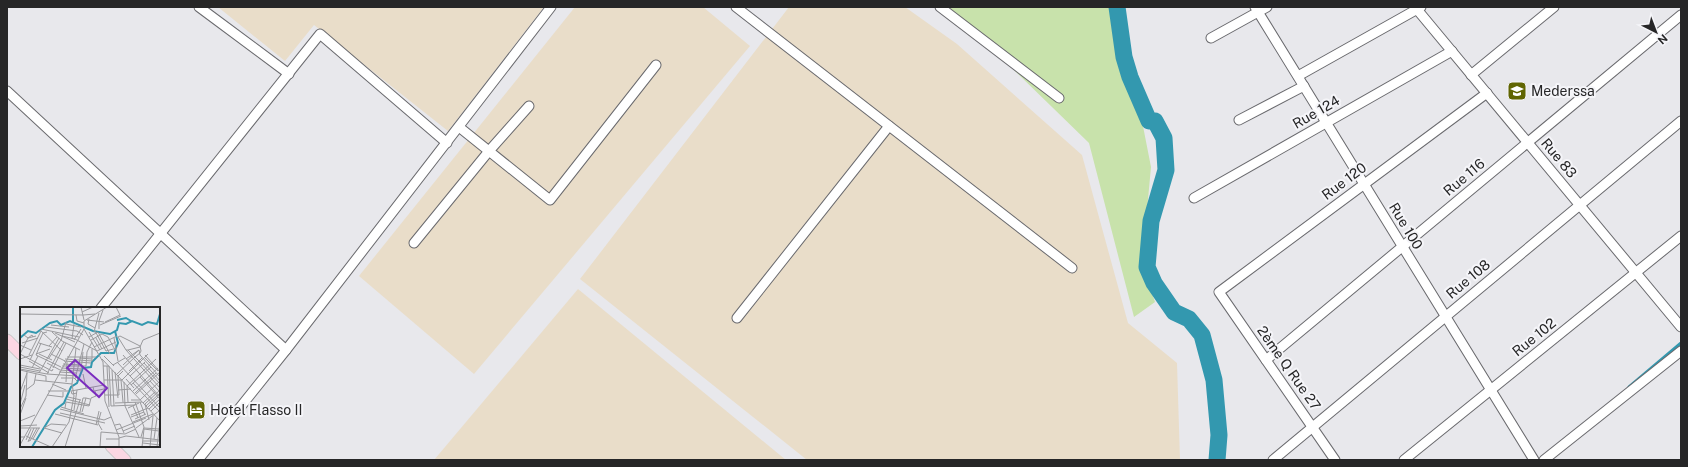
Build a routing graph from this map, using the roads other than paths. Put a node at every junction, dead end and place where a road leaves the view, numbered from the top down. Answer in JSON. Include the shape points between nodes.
{"nodes":[{"id":1,"x":199,"y":7,"type":"edge"},
{"id":2,"x":551,"y":7,"type":"edge"},
{"id":3,"x":736,"y":7,"type":"edge"},
{"id":4,"x":940,"y":7,"type":"edge"},
{"id":5,"x":1267,"y":7,"type":"edge"},
{"id":6,"x":1554,"y":7,"type":"edge"},
{"id":7,"x":1418,"y":8,"type":"edge"},
{"id":8,"x":1257,"y":10,"type":"edge"},
{"id":9,"x":1681,"y":15,"type":"edge"},
{"id":10,"x":1211,"y":38,"type":"dead end"},
{"id":11,"x":1452,"y":51,"type":"junction"},
{"id":12,"x":656,"y":65,"type":"dead end"},
{"id":13,"x":288,"y":74,"type":"junction"},
{"id":14,"x":1471,"y":75,"type":"junction"},
{"id":15,"x":1298,"y":76,"type":"junction"},
{"id":16,"x":1304,"y":86,"type":"junction"},
{"id":17,"x":7,"y":91,"type":"edge"},
{"id":18,"x":1487,"y":93,"type":"junction"},
{"id":19,"x":1060,"y":98,"type":"dead end"},
{"id":20,"x":529,"y":106,"type":"dead end"},
{"id":21,"x":1239,"y":120,"type":"dead end"},
{"id":22,"x":1681,"y":121,"type":"edge"},
{"id":23,"x":1326,"y":123,"type":"junction"},
{"id":24,"x":889,"y":126,"type":"junction"},
{"id":25,"x":459,"y":127,"type":"junction"},
{"id":26,"x":447,"y":142,"type":"junction"},
{"id":27,"x":1528,"y":142,"type":"junction"},
{"id":28,"x":489,"y":151,"type":"junction"},
{"id":29,"x":1364,"y":184,"type":"junction"},
{"id":30,"x":1194,"y":198,"type":"dead end"},
{"id":31,"x":1580,"y":205,"type":"junction"},
{"id":32,"x":161,"y":234,"type":"junction"},
{"id":33,"x":1681,"y":236,"type":"edge"},
{"id":34,"x":414,"y":243,"type":"dead end"},
{"id":35,"x":1402,"y":246,"type":"junction"},
{"id":36,"x":1072,"y":268,"type":"dead end"},
{"id":37,"x":1636,"y":272,"type":"junction"},
{"id":38,"x":1219,"y":292,"type":"joint"},
{"id":39,"x":102,"y":307,"type":"edge"},
{"id":40,"x":1445,"y":316,"type":"junction"},
{"id":41,"x":738,"y":318,"type":"dead end"},
{"id":42,"x":1681,"y":328,"type":"edge"},
{"id":43,"x":7,"y":340,"type":"edge"},
{"id":44,"x":286,"y":350,"type":"junction"},
{"id":45,"x":1681,"y":351,"type":"edge"},
{"id":46,"x":20,"y":353,"type":"edge"},
{"id":47,"x":1266,"y":360,"type":"junction"},
{"id":48,"x":1490,"y":390,"type":"junction"},
{"id":49,"x":1313,"y":427,"type":"junction"},
{"id":50,"x":112,"y":447,"type":"edge"},
{"id":51,"x":125,"y":460,"type":"edge"},
{"id":52,"x":198,"y":460,"type":"edge"},
{"id":53,"x":1273,"y":460,"type":"edge"},
{"id":54,"x":1336,"y":460,"type":"edge"},
{"id":55,"x":1404,"y":460,"type":"edge"},
{"id":56,"x":1534,"y":460,"type":"edge"},
{"id":57,"x":1544,"y":460,"type":"edge"}],
"edges":[{"from":1,"to":13,"type":"street"},
{"from":2,"to":25,"type":"street"},
{"from":3,"to":24,"type":"street"},
{"from":4,"to":19,"type":"street"},
{"from":5,"to":8,"type":"street"},
{"from":6,"to":14,"type":"street"},
{"from":7,"to":11,"type":"street","name":"Rue 83"},
{"from":7,"to":15,"type":"street"},
{"from":8,"to":10,"type":"street"},
{"from":8,"to":15,"type":"street","name":"Rue 100"},
{"from":9,"to":27,"type":"street","name":"Rue 116"},
{"from":11,"to":14,"type":"street","name":"Rue 83"},
{"from":11,"to":23,"type":"street","name":"Rue 124"},
{"from":12,"to":28,"type":"street","via":[[550,200]]},
{"from":13,"to":26,"type":"street","via":[[320,34]]},
{"from":13,"to":32,"type":"street"},
{"from":14,"to":18,"type":"street","name":"Rue 83"},
{"from":15,"to":16,"type":"street","name":"Rue 100"},
{"from":16,"to":21,"type":"street"},
{"from":16,"to":23,"type":"street","name":"Rue 100"},
{"from":17,"to":32,"type":"street"},
{"from":18,"to":27,"type":"street","name":"Rue 83"},
{"from":18,"to":29,"type":"street","name":"Rue 120"},
{"from":20,"to":28,"type":"street"},
{"from":22,"to":31,"type":"street","name":"Rue 108"},
{"from":23,"to":29,"type":"street","name":"Rue 100"},
{"from":23,"to":30,"type":"street","name":"Rue 124"},
{"from":24,"to":36,"type":"street"},
{"from":24,"to":41,"type":"street"},
{"from":25,"to":26,"type":"street"},
{"from":25,"to":28,"type":"street"},
{"from":26,"to":44,"type":"street"},
{"from":27,"to":31,"type":"street","name":"Rue 83"},
{"from":27,"to":35,"type":"street","name":"Rue 116"},
{"from":28,"to":34,"type":"street"},
{"from":29,"to":35,"type":"street","name":"Rue 100"},
{"from":29,"to":38,"type":"street","name":"Rue 120"},
{"from":31,"to":37,"type":"street","name":"Rue 83"},
{"from":31,"to":40,"type":"street","name":"Rue 108"},
{"from":32,"to":39,"type":"street"},
{"from":32,"to":44,"type":"street"},
{"from":33,"to":37,"type":"street","name":"Rue 102"},
{"from":35,"to":40,"type":"street","name":"Rue 100"},
{"from":35,"to":47,"type":"street","name":"Rue 116"},
{"from":37,"to":42,"type":"street","name":"Rue 83"},
{"from":37,"to":48,"type":"street","name":"Rue 102"},
{"from":38,"to":47,"type":"street","name":"2ème Q Rue 27"},
{"from":40,"to":48,"type":"street","name":"Rue 100"},
{"from":40,"to":49,"type":"street","name":"Rue 108"},
{"from":43,"to":46,"type":"main road"},
{"from":44,"to":52,"type":"street"},
{"from":45,"to":57,"type":"street"},
{"from":47,"to":49,"type":"street","name":"2ème Q Rue 27"},
{"from":48,"to":55,"type":"street","name":"Rue 102"},
{"from":48,"to":56,"type":"street","name":"Rue 100"},
{"from":49,"to":53,"type":"street","name":"Rue 108"},
{"from":49,"to":54,"type":"street","name":"2ème Q Rue 27"},
{"from":50,"to":51,"type":"main road"}]}
